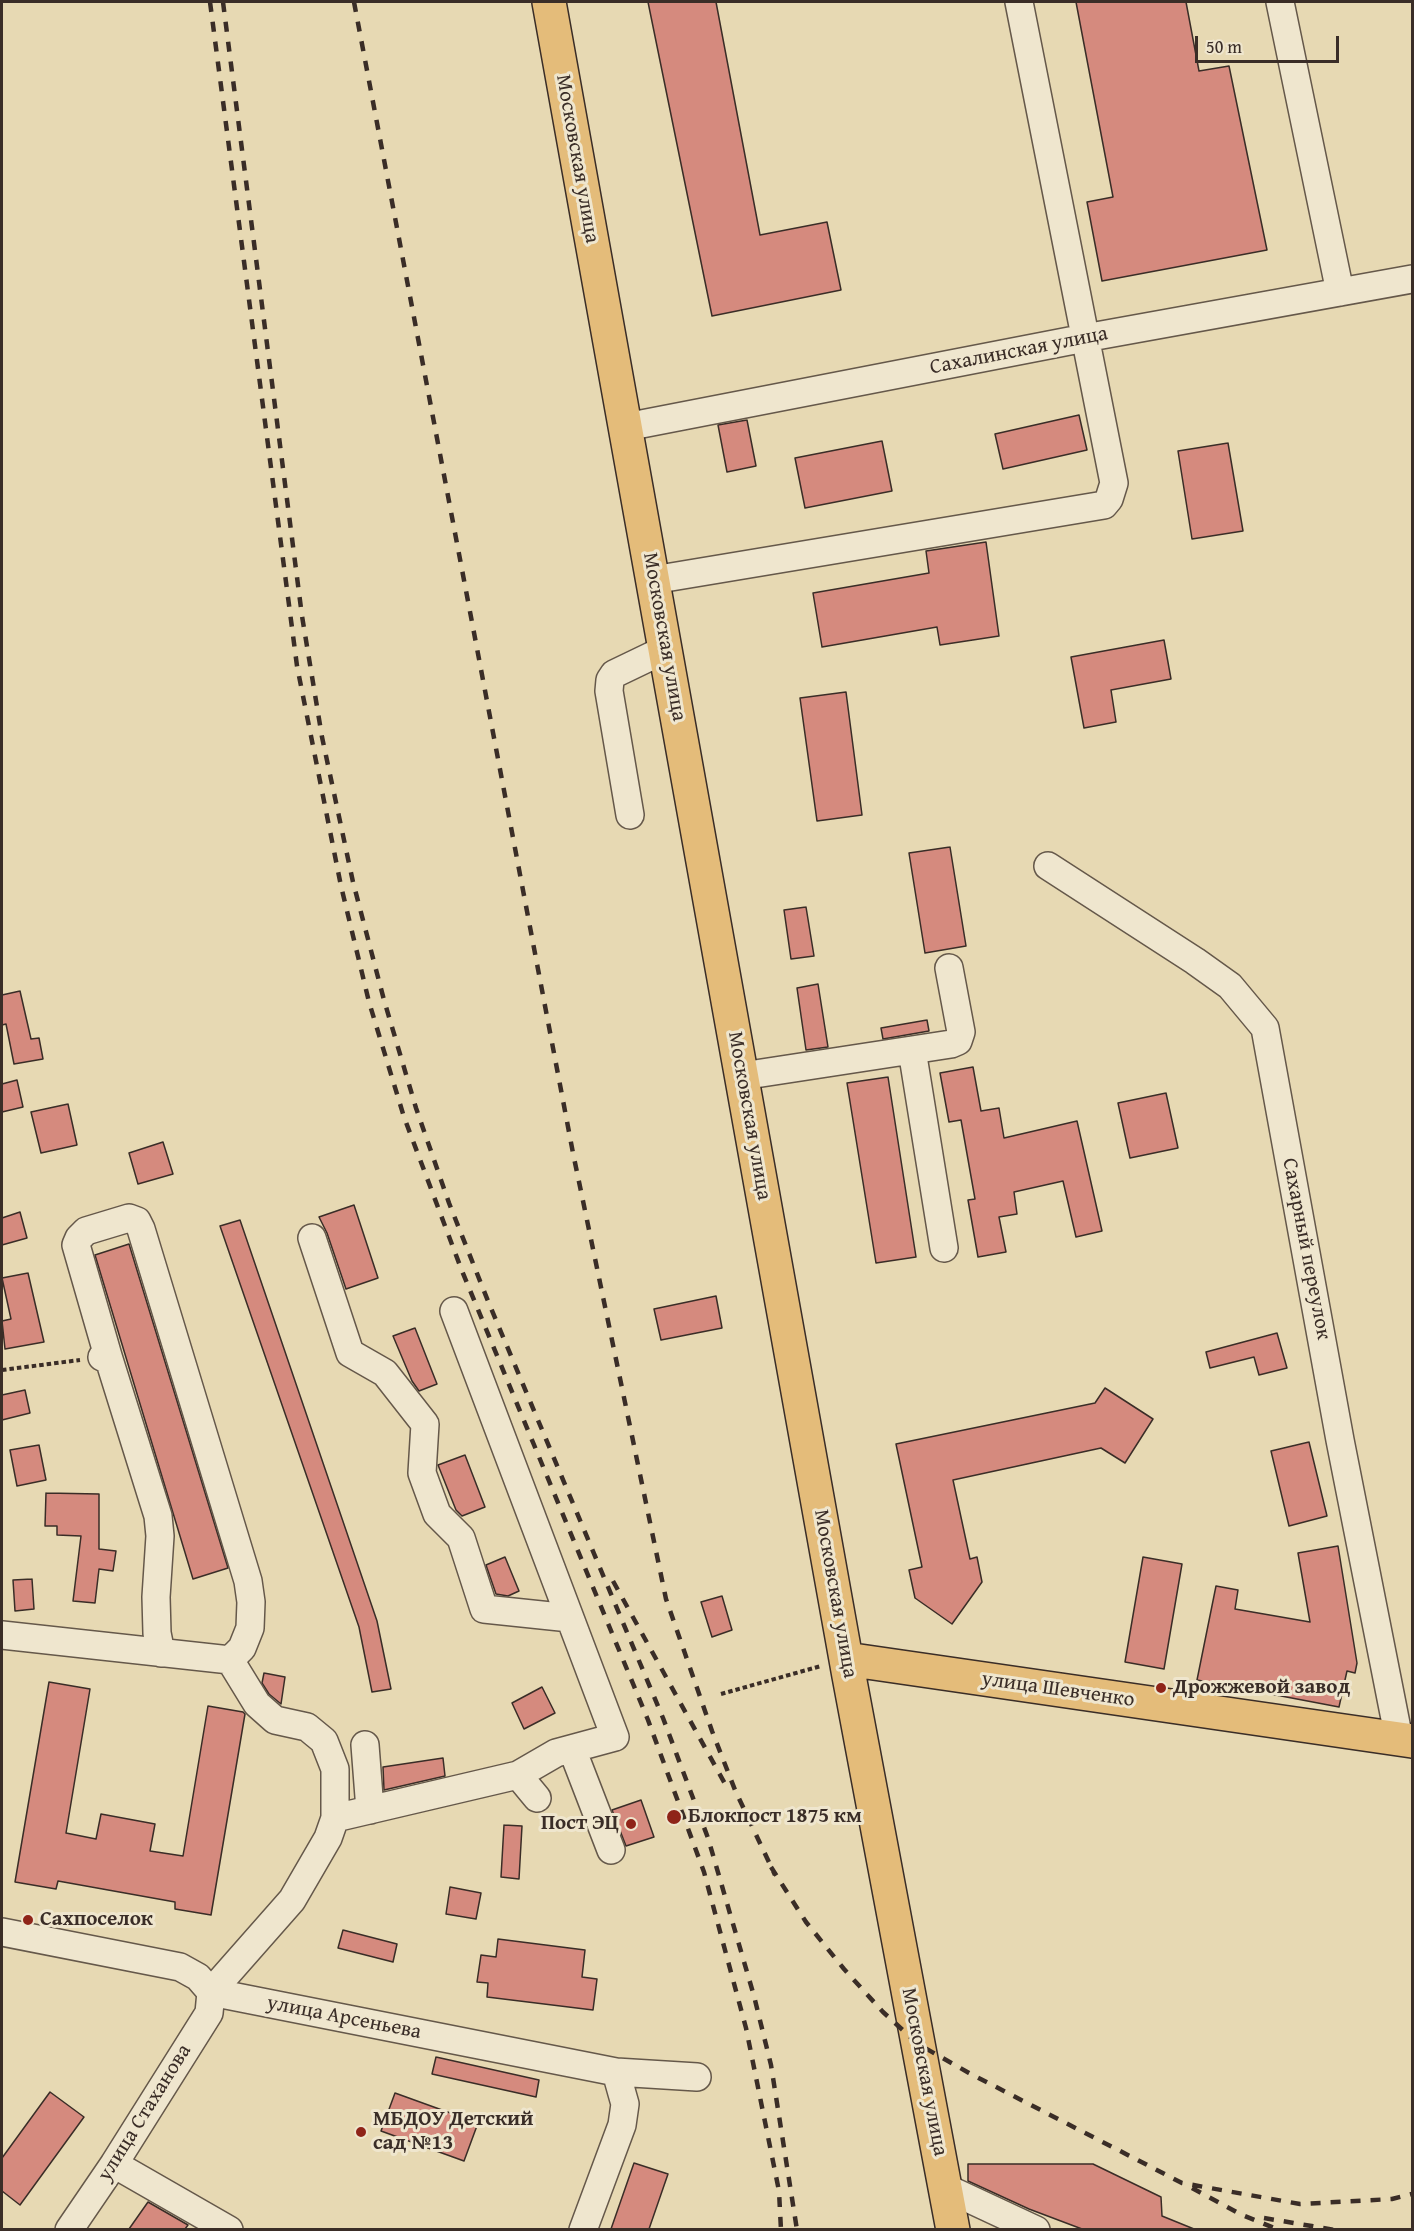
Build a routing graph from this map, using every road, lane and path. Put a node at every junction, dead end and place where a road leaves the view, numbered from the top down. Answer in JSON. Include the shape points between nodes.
{"nodes":[{"id":1,"x":549,"y":2,"type":"edge"},
{"id":2,"x":1019,"y":2,"type":"edge"},
{"id":3,"x":1280,"y":2,"type":"edge"},
{"id":4,"x":1413,"y":279,"type":"edge"},
{"id":5,"x":1340,"y":292,"type":"junction"},
{"id":6,"x":1085,"y":338,"type":"junction"},
{"id":7,"x":626,"y":428,"type":"junction"},
{"id":8,"x":653,"y":580,"type":"junction"},
{"id":9,"x":666,"y":649,"type":"junction"},
{"id":10,"x":630,"y":815,"type":"dead end"},
{"id":11,"x":1047,"y":866,"type":"dead end"},
{"id":12,"x":949,"y":968,"type":"dead end"},
{"id":13,"x":912,"y":1050,"type":"junction"},
{"id":14,"x":742,"y":1076,"type":"junction"},
{"id":15,"x":312,"y":1239,"type":"dead end"},
{"id":16,"x":944,"y":1248,"type":"dead end"},
{"id":17,"x":454,"y":1311,"type":"dead end"},
{"id":18,"x":105,"y":1357,"type":"junction"},
{"id":19,"x":2,"y":1371,"type":"edge"},
{"id":20,"x":570,"y":1618,"type":"junction"},
{"id":21,"x":2,"y":1635,"type":"edge"},
{"id":22,"x":160,"y":1653,"type":"junction"},
{"id":23,"x":846,"y":1659,"type":"junction"},
{"id":24,"x":230,"y":1660,"type":"junction"},
{"id":25,"x":721,"y":1694,"type":"dead end"},
{"id":26,"x":1406,"y":1740,"type":"edge"},
{"id":27,"x":365,"y":1745,"type":"dead end"},
{"id":28,"x":572,"y":1749,"type":"junction"},
{"id":29,"x":518,"y":1774,"type":"junction"},
{"id":30,"x":537,"y":1798,"type":"dead end"},
{"id":31,"x":370,"y":1810,"type":"junction"},
{"id":32,"x":335,"y":1818,"type":"junction"},
{"id":33,"x":610,"y":1850,"type":"dead end"},
{"id":34,"x":2,"y":1932,"type":"edge"},
{"id":35,"x":211,"y":1992,"type":"junction"},
{"id":36,"x":616,"y":2072,"type":"junction"},
{"id":37,"x":697,"y":2076,"type":"dead end"},
{"id":38,"x":114,"y":2164,"type":"junction"},
{"id":39,"x":946,"y":2188,"type":"junction"},
{"id":40,"x":69,"y":2229,"type":"edge"},
{"id":41,"x":229,"y":2229,"type":"edge"},
{"id":42,"x":583,"y":2229,"type":"edge"},
{"id":43,"x":953,"y":2229,"type":"edge"},
{"id":44,"x":1036,"y":2229,"type":"edge"}],
"edges":[{"from":1,"to":7,"type":"main road","name":"Московская улица"},
{"from":2,"to":6,"type":"street"},
{"from":3,"to":5,"type":"street"},
{"from":4,"to":5,"type":"street","name":"Сахалинская улица"},
{"from":5,"to":6,"type":"street","name":"Сахалинская улица"},
{"from":6,"to":7,"type":"street","name":"Сахалинская улица"},
{"from":6,"to":8,"type":"street","via":[[1114,483],[1104,505]]},
{"from":7,"to":8,"type":"main road","name":"Московская улица"},
{"from":8,"to":9,"type":"main road","name":"Московская улица"},
{"from":9,"to":10,"type":"street","via":[[614,674],[610,680]]},
{"from":9,"to":14,"type":"main road","name":"Московская улица"},
{"from":11,"to":26,"type":"street","name":"Сахарный переулок","via":[[1230,986],[1265,1028],[1342,1452]]},
{"from":12,"to":13,"type":"street","via":[[961,1032],[958,1041]]},
{"from":13,"to":14,"type":"street"},
{"from":13,"to":16,"type":"street"},
{"from":14,"to":23,"type":"main road","name":"Московская улица"},
{"from":15,"to":20,"type":"street","via":[[350,1353],[385,1373],[425,1424],[422,1473],[437,1514],[461,1538],[484,1609]]},
{"from":17,"to":20,"type":"street"},
{"from":18,"to":19,"type":"path"},
{"from":18,"to":22,"type":"street","via":[[158,1516],[156,1597]]},
{"from":18,"to":24,"type":"street","via":[[76,1245],[86,1231],[129,1218],[141,1228],[248,1581],[250,1628],[242,1648]]},
{"from":20,"to":28,"type":"street","via":[[615,1737]]},
{"from":21,"to":22,"type":"street"},
{"from":22,"to":24,"type":"street"},
{"from":23,"to":25,"type":"path"},
{"from":23,"to":26,"type":"main road","name":"улица Шевченко"},
{"from":23,"to":39,"type":"main road","name":"Московская улица"},
{"from":24,"to":32,"type":"street","via":[[257,1704],[275,1720],[307,1727],[324,1741],[335,1769]]},
{"from":27,"to":31,"type":"street"},
{"from":28,"to":29,"type":"street","via":[[556,1753]]},
{"from":28,"to":33,"type":"street"},
{"from":29,"to":30,"type":"street"},
{"from":29,"to":31,"type":"street"},
{"from":31,"to":32,"type":"street"},
{"from":32,"to":35,"type":"street","via":[[328,1838],[292,1900]]},
{"from":34,"to":35,"type":"street","via":[[180,1966],[198,1977]]},
{"from":35,"to":36,"type":"street","name":"улица Арсеньева"},
{"from":35,"to":38,"type":"street","name":"улица Стаханова","via":[[209,2013]]},
{"from":36,"to":37,"type":"street","name":"улица Арсеньева"},
{"from":36,"to":42,"type":"street","via":[[625,2104],[622,2125]]},
{"from":38,"to":40,"type":"street","name":"улица Стаханова"},
{"from":38,"to":41,"type":"street"},
{"from":39,"to":43,"type":"main road","name":"Московская улица"},
{"from":39,"to":44,"type":"street"}]}
